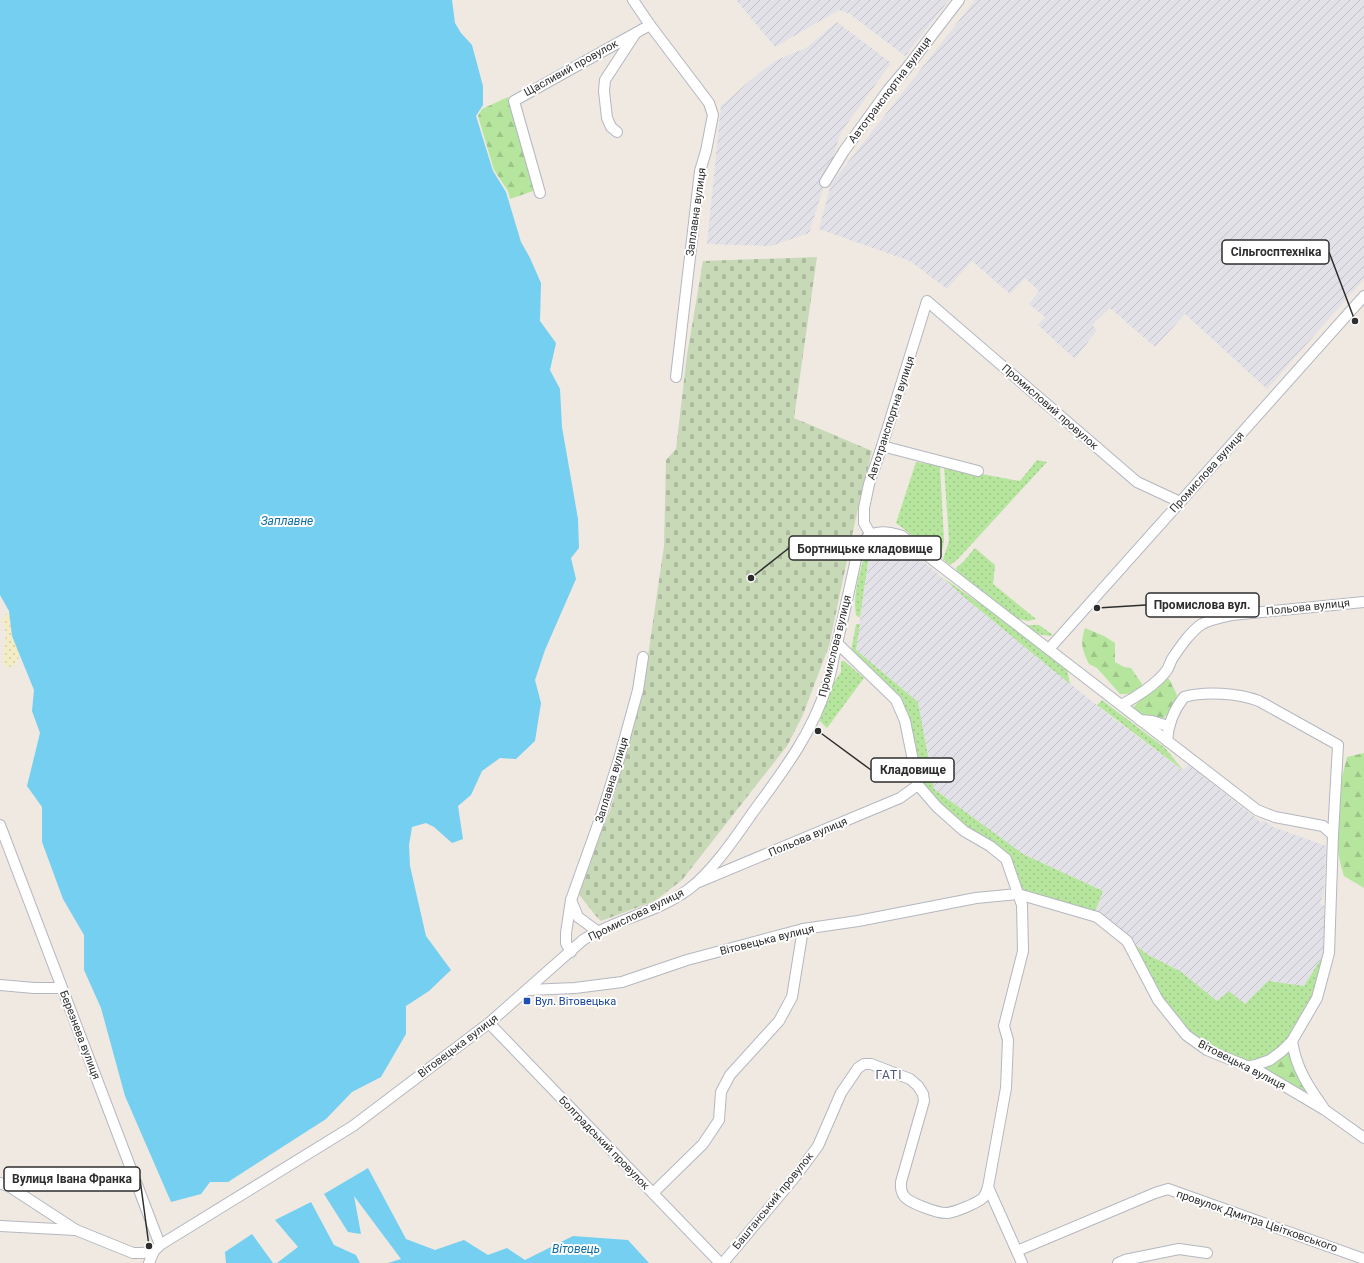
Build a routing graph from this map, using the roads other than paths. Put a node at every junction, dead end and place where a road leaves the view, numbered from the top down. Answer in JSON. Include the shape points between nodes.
{"nodes":[{"id":1,"x":633,"y":0,"type":"edge"},
{"id":2,"x":959,"y":0,"type":"edge"},
{"id":3,"x":650,"y":24,"type":"junction"},
{"id":4,"x":636,"y":32,"type":"junction"},
{"id":5,"x":617,"y":132,"type":"dead end"},
{"id":6,"x":825,"y":182,"type":"dead end"},
{"id":7,"x":540,"y":192,"type":"dead end"},
{"id":8,"x":1364,"y":296,"type":"edge"},
{"id":9,"x":927,"y":301,"type":"joint"},
{"id":10,"x":676,"y":377,"type":"dead end"},
{"id":11,"x":882,"y":446,"type":"junction"},
{"id":12,"x":978,"y":471,"type":"dead end"},
{"id":13,"x":1180,"y":502,"type":"junction"},
{"id":14,"x":871,"y":535,"type":"junction"},
{"id":15,"x":1364,"y":602,"type":"edge"},
{"id":16,"x":837,"y":643,"type":"junction"},
{"id":17,"x":1049,"y":649,"type":"junction"},
{"id":18,"x":644,"y":657,"type":"dead end"},
{"id":19,"x":1120,"y":705,"type":"junction"},
{"id":20,"x":1140,"y":720,"type":"junction"},
{"id":21,"x":1168,"y":726,"type":"junction"},
{"id":22,"x":1167,"y":741,"type":"junction"},
{"id":23,"x":918,"y":785,"type":"junction"},
{"id":24,"x":0,"y":825,"type":"edge"},
{"id":25,"x":1333,"y":835,"type":"junction"},
{"id":26,"x":4,"y":848,"type":"edge"},
{"id":27,"x":695,"y":884,"type":"junction"},
{"id":28,"x":1018,"y":894,"type":"junction"},
{"id":29,"x":571,"y":900,"type":"junction"},
{"id":30,"x":803,"y":929,"type":"junction"},
{"id":31,"x":597,"y":931,"type":"junction"},
{"id":32,"x":571,"y":952,"type":"junction"},
{"id":33,"x":0,"y":985,"type":"edge"},
{"id":34,"x":62,"y":988,"type":"junction"},
{"id":35,"x":528,"y":990,"type":"junction"},
{"id":36,"x":489,"y":1023,"type":"junction"},
{"id":37,"x":1292,"y":1041,"type":"junction"},
{"id":38,"x":1247,"y":1067,"type":"junction"},
{"id":39,"x":1325,"y":1110,"type":"junction"},
{"id":40,"x":1364,"y":1138,"type":"edge"},
{"id":41,"x":0,"y":1183,"type":"edge"},
{"id":42,"x":988,"y":1187,"type":"junction"},
{"id":43,"x":652,"y":1193,"type":"junction"},
{"id":44,"x":0,"y":1226,"type":"edge"},
{"id":45,"x":76,"y":1230,"type":"junction"},
{"id":46,"x":157,"y":1248,"type":"junction"},
{"id":47,"x":1017,"y":1251,"type":"junction"},
{"id":48,"x":1207,"y":1253,"type":"dead end"},
{"id":49,"x":1364,"y":1259,"type":"edge"},
{"id":50,"x":148,"y":1263,"type":"edge"},
{"id":51,"x":721,"y":1263,"type":"edge"},
{"id":52,"x":1022,"y":1263,"type":"edge"},
{"id":53,"x":1118,"y":1263,"type":"edge"}],
"edges":[{"from":1,"to":3,"type":"street","name":"Заплавна вулиця"},
{"from":2,"to":6,"type":"street","name":"Автотранспортна вулиця","via":[[844,150]]},
{"from":3,"to":4,"type":"street","name":"Щасливий провулок"},
{"from":3,"to":10,"type":"street","name":"Заплавна вулиця","via":[[709,103],[714,115],[700,171]]},
{"from":4,"to":5,"type":"street","via":[[605,80],[607,118]]},
{"from":4,"to":7,"type":"street","name":"Щасливий провулок","via":[[514,101]]},
{"from":8,"to":13,"type":"street","name":"Промислова вулиця"},
{"from":9,"to":11,"type":"street","name":"Автотранспортна вулиця"},
{"from":9,"to":13,"type":"street","name":"Промисловий провулок","via":[[1137,482]]},
{"from":11,"to":12,"type":"street"},
{"from":11,"to":14,"type":"street","name":"Автотранспортна вулиця","via":[[864,508],[864,523]]},
{"from":13,"to":17,"type":"street","name":"Промислова вулиця"},
{"from":14,"to":16,"type":"street","name":"Промислова вулиця","via":[[864,541],[856,559]]},
{"from":14,"to":17,"type":"street","via":[[890,532],[902,536]]},
{"from":15,"to":19,"type":"street","name":"Польова вулиця","via":[[1216,618],[1202,624],[1191,634],[1159,678],[1138,696]]},
{"from":16,"to":23,"type":"street","via":[[896,700],[905,721]]},
{"from":16,"to":27,"type":"street","name":"Промислова вулиця","via":[[826,689],[794,755],[742,829]]},
{"from":17,"to":19,"type":"street"},
{"from":18,"to":29,"type":"street","name":"Заплавна вулиця","via":[[638,690],[619,759]]},
{"from":19,"to":20,"type":"street"},
{"from":20,"to":21,"type":"street"},
{"from":20,"to":22,"type":"street"},
{"from":21,"to":22,"type":"street"},
{"from":21,"to":25,"type":"street","via":[[1184,697],[1201,694],[1241,696],[1259,701],[1338,745]]},
{"from":22,"to":25,"type":"street","via":[[1257,810],[1275,817],[1324,826]]},
{"from":23,"to":27,"type":"street","name":"Польова вулиця","via":[[900,798]]},
{"from":23,"to":28,"type":"street","via":[[936,807],[964,831],[1006,859]]},
{"from":24,"to":26,"type":"street","name":"Березнева вулиця"},
{"from":25,"to":37,"type":"street","via":[[1329,953],[1317,998]]},
{"from":26,"to":34,"type":"street","name":"Березнева вулиця"},
{"from":27,"to":31,"type":"street","name":"Промислова вулиця","via":[[672,900]]},
{"from":28,"to":30,"type":"street","name":"Вітовецька вулиця","via":[[976,898]]},
{"from":28,"to":38,"type":"street","name":"Вітовецька вулиця","via":[[1097,917],[1127,941],[1158,1000],[1186,1035],[1207,1050]]},
{"from":28,"to":42,"type":"street","via":[[1022,905],[1023,951],[1004,1026],[1008,1040],[1006,1088]]},
{"from":29,"to":31,"type":"street","via":[[578,917]]},
{"from":29,"to":32,"type":"street","name":"Заплавна вулиця","via":[[566,933],[566,943]]},
{"from":30,"to":35,"type":"street","name":"Вітовецька вулиця","via":[[690,959],[622,982]]},
{"from":30,"to":43,"type":"street","via":[[792,997],[779,1021],[730,1075],[721,1092],[719,1120],[703,1144]]},
{"from":31,"to":32,"type":"street","name":"Промислова вулиця"},
{"from":32,"to":35,"type":"street","name":"Промислова вулиця"},
{"from":33,"to":34,"type":"street"},
{"from":34,"to":46,"type":"street","name":"Березнева вулиця"},
{"from":35,"to":36,"type":"street","name":"Вітовецька вулиця"},
{"from":36,"to":43,"type":"street","name":"Болградський провулок"},
{"from":36,"to":46,"type":"street","name":"Вітовецька вулиця","via":[[353,1126]]},
{"from":37,"to":38,"type":"street","via":[[1270,1060]]},
{"from":37,"to":39,"type":"street","via":[[1300,1073]]},
{"from":38,"to":39,"type":"street","name":"Вітовецька вулиця","via":[[1259,1071]]},
{"from":39,"to":40,"type":"street","name":"Вітовецька вулиця"},
{"from":41,"to":45,"type":"street"},
{"from":42,"to":47,"type":"street"},
{"from":42,"to":51,"type":"street","name":"Баштанський провулок","via":[[976,1203],[948,1213],[909,1201],[900,1190],[901,1182],[924,1101],[923,1094],[910,1079],[871,1064],[864,1064],[858,1068],[841,1093],[818,1146],[795,1177]]},
{"from":43,"to":51,"type":"street","name":"Болградський провулок"},
{"from":44,"to":45,"type":"street"},
{"from":45,"to":46,"type":"street","via":[[133,1253],[143,1253]]},
{"from":46,"to":50,"type":"street"},
{"from":47,"to":49,"type":"street","name":"провулок Дмитра Цвітковського","via":[[1168,1189]]},
{"from":47,"to":52,"type":"street"},
{"from":48,"to":53,"type":"street","via":[[1179,1249]]}]}
